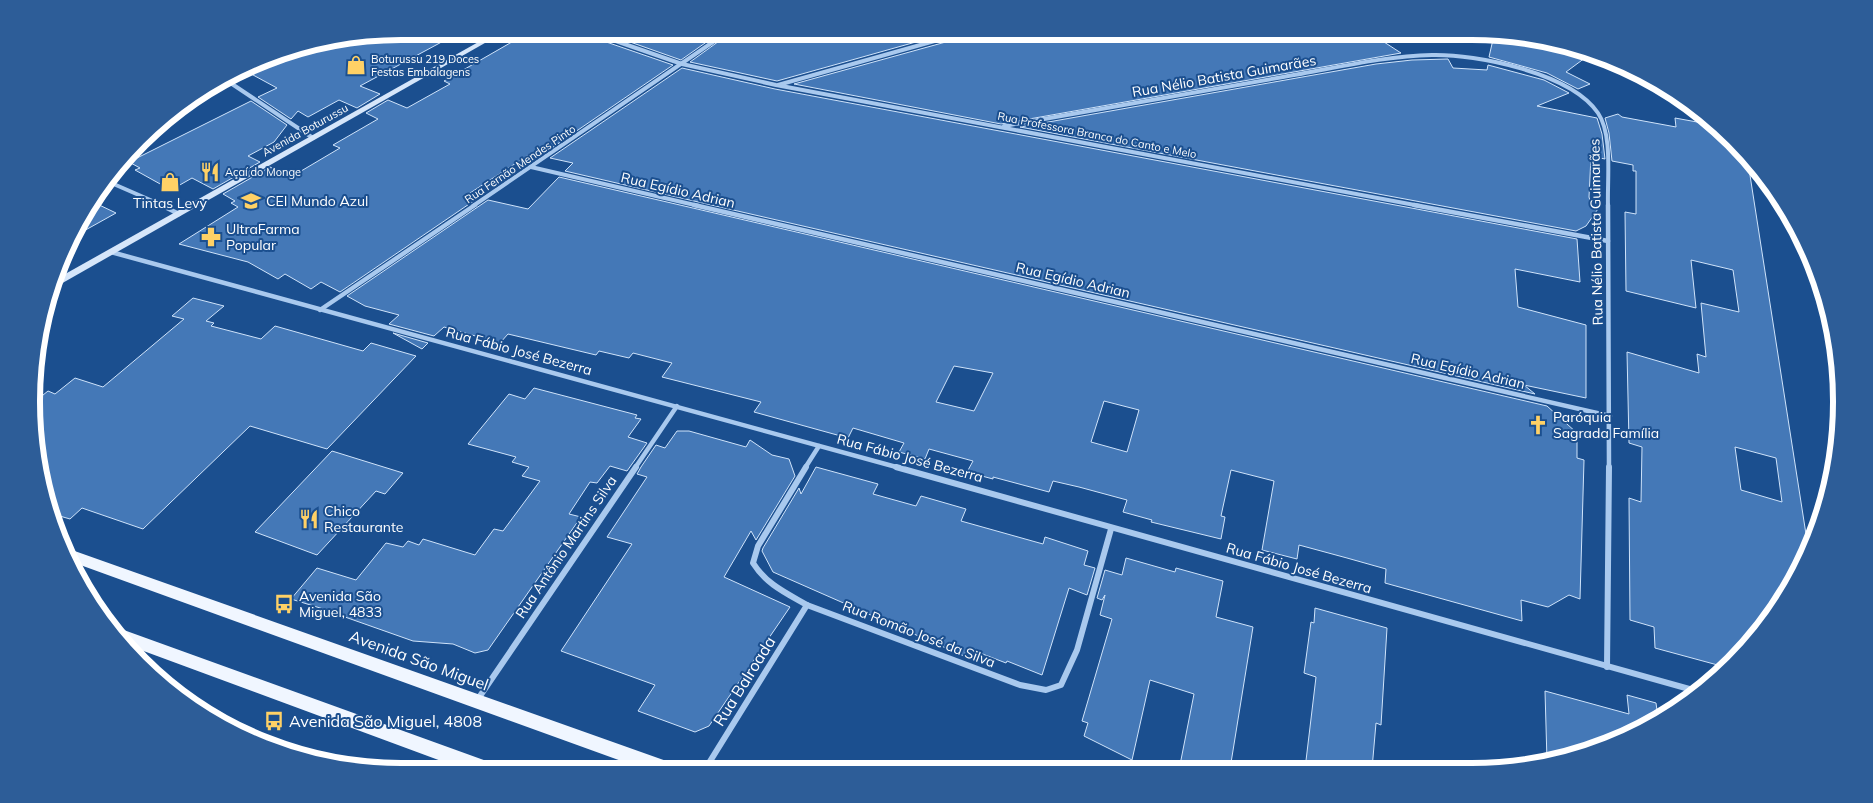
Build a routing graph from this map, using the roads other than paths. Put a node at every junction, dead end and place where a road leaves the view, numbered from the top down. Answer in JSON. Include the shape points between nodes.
{"nodes":[{"id":1,"x":487,"y":40,"type":"edge"},
{"id":2,"x":612,"y":40,"type":"edge"},
{"id":3,"x":716,"y":40,"type":"edge"},
{"id":4,"x":938,"y":40,"type":"edge"},
{"id":5,"x":682,"y":64,"type":"junction"},
{"id":6,"x":231,"y":83,"type":"edge"},
{"id":7,"x":776,"y":85,"type":"junction"},
{"id":8,"x":1004,"y":126,"type":"junction"},
{"id":9,"x":313,"y":138,"type":"junction"},
{"id":10,"x":531,"y":167,"type":"junction"},
{"id":11,"x":113,"y":184,"type":"edge"},
{"id":12,"x":179,"y":214,"type":"junction"},
{"id":13,"x":1608,"y":241,"type":"junction"},
{"id":14,"x":111,"y":252,"type":"junction"},
{"id":15,"x":66,"y":278,"type":"junction"},
{"id":16,"x":61,"y":281,"type":"edge"},
{"id":17,"x":59,"y":284,"type":"edge"},
{"id":18,"x":320,"y":310,"type":"junction"},
{"id":19,"x":677,"y":406,"type":"junction"},
{"id":20,"x":1610,"y":416,"type":"junction"},
{"id":21,"x":819,"y":446,"type":"junction"},
{"id":22,"x":1112,"y":529,"type":"junction"},
{"id":23,"x":75,"y":556,"type":"edge"},
{"id":24,"x":807,"y":605,"type":"junction"},
{"id":25,"x":129,"y":639,"type":"edge"},
{"id":26,"x":1607,"y":667,"type":"junction"},
{"id":27,"x":1690,"y":689,"type":"edge"},
{"id":28,"x":476,"y":702,"type":"junction"},
{"id":29,"x":458,"y":759,"type":"junction"},
{"id":30,"x":454,"y":763,"type":"edge"},
{"id":31,"x":468,"y":763,"type":"edge"},
{"id":32,"x":649,"y":763,"type":"edge"},
{"id":33,"x":709,"y":763,"type":"edge"}],
"edges":[{"from":1,"to":9,"type":"main road","name":"Avenida Boturussu"},
{"from":2,"to":5,"type":"street","name":"Rua Professora Branca do Canto e Melo"},
{"from":3,"to":5,"type":"street","name":"Rua Fernão Mendes Pinto"},
{"from":4,"to":7,"type":"street"},
{"from":5,"to":7,"type":"street","name":"Rua Professora Branca do Canto e Melo"},
{"from":5,"to":10,"type":"street","name":"Rua Fernão Mendes Pinto"},
{"from":6,"to":9,"type":"street"},
{"from":7,"to":8,"type":"street","name":"Rua Professora Branca do Canto e Melo"},
{"from":8,"to":13,"type":"street","name":"Rua Professora Branca do Canto e Melo"},
{"from":8,"to":13,"type":"street","name":"Rua Nélio Batista Guimarães","via":[[1418,56],[1453,55],[1492,61],[1532,72],[1558,84],[1596,109],[1603,122],[1607,144]]},
{"from":9,"to":12,"type":"main road","name":"Avenida Boturussu"},
{"from":10,"to":18,"type":"street","name":"Rua Fernão Mendes Pinto"},
{"from":10,"to":20,"type":"street","name":"Rua Egídio Adrian"},
{"from":11,"to":12,"type":"street"},
{"from":12,"to":14,"type":"main road","name":"Avenida Boturussu"},
{"from":13,"to":20,"type":"street","name":"Rua Nélio Batista Guimarães"},
{"from":14,"to":15,"type":"main road","name":"Avenida Boturussu"},
{"from":14,"to":18,"type":"street","name":"Rua Fábio José Bezerra"},
{"from":15,"to":16,"type":"main road","name":"Avenida Boturussu"},
{"from":15,"to":17,"type":"main road","name":"Avenida Boturussu"},
{"from":18,"to":19,"type":"street","name":"Rua Fábio José Bezerra"},
{"from":19,"to":21,"type":"street","name":"Rua Fábio José Bezerra"},
{"from":19,"to":28,"type":"street","name":"Rua Antônio Martins Silva"},
{"from":20,"to":26,"type":"street","name":"Rua Nélio Batista Guimarães"},
{"from":21,"to":22,"type":"street","name":"Rua Fábio José Bezerra"},
{"from":21,"to":24,"type":"street","name":"Rua Romão José da Silva","via":[[763,538],[753,562],[759,575]]},
{"from":22,"to":24,"type":"street","name":"Rua Romão José da Silva","via":[[1069,671],[1061,685],[1046,690],[1020,685]]},
{"from":22,"to":26,"type":"street","name":"Rua Fábio José Bezerra"},
{"from":23,"to":28,"type":"main road","name":"Avenida São Miguel","via":[[265,622]]},
{"from":24,"to":33,"type":"street","name":"Rua Balroada"},
{"from":25,"to":29,"type":"main road"},
{"from":26,"to":27,"type":"street","name":"Rua Fábio José Bezerra"},
{"from":28,"to":32,"type":"main road","name":"Avenida São Miguel"},
{"from":29,"to":30,"type":"street"},
{"from":29,"to":31,"type":"main road"}]}
